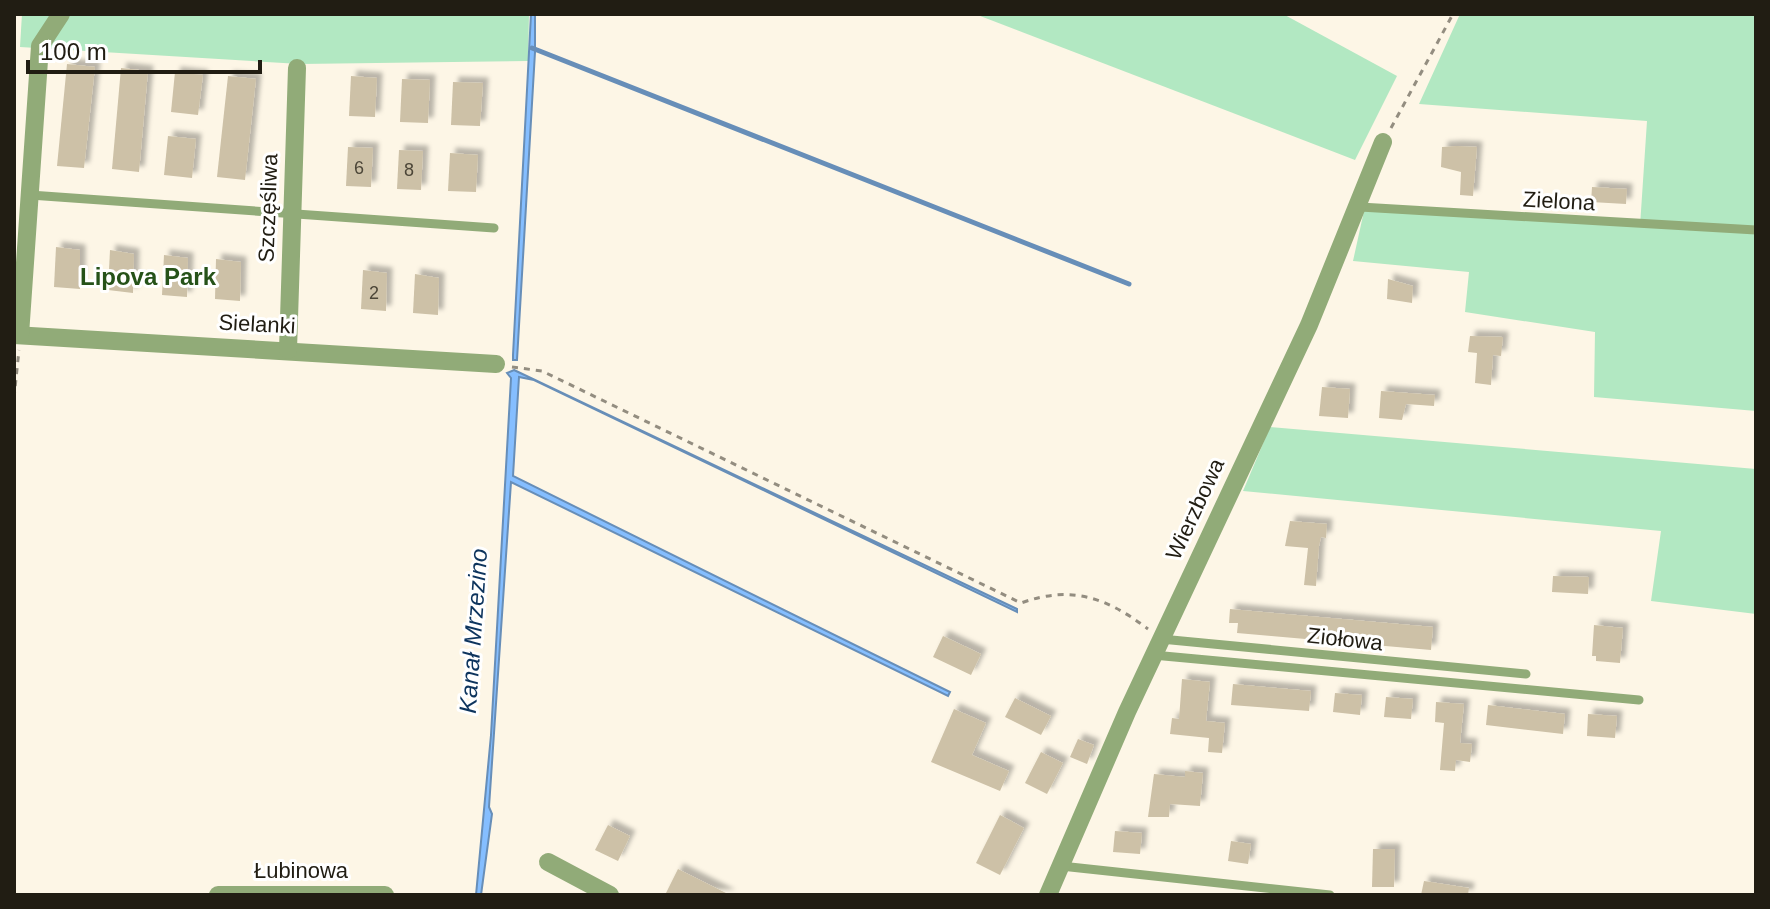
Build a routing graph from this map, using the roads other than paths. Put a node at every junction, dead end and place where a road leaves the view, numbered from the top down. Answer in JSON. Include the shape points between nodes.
{"nodes":[{"id":1,"x":61,"y":14,"type":"edge"},
{"id":2,"x":297,"y":68,"type":"dead end"},
{"id":3,"x":1383,"y":142,"type":"road end"},
{"id":4,"x":30,"y":195,"type":"junction"},
{"id":5,"x":1360,"y":207,"type":"junction"},
{"id":6,"x":292,"y":214,"type":"junction"},
{"id":7,"x":494,"y":228,"type":"dead end"},
{"id":8,"x":1756,"y":230,"type":"edge"},
{"id":9,"x":17,"y":335,"type":"edge"},
{"id":10,"x":288,"y":350,"type":"junction"},
{"id":11,"x":496,"y":364,"type":"road end"},
{"id":12,"x":1157,"y":647,"type":"junction"},
{"id":13,"x":1526,"y":674,"type":"dead end"},
{"id":14,"x":1639,"y":700,"type":"dead end"},
{"id":15,"x":548,"y":862,"type":"dead end"},
{"id":16,"x":1061,"y":866,"type":"junction"},
{"id":17,"x":218,"y":895,"type":"edge"},
{"id":18,"x":385,"y":895,"type":"edge"},
{"id":19,"x":610,"y":895,"type":"edge"},
{"id":20,"x":1048,"y":895,"type":"edge"},
{"id":21,"x":1330,"y":895,"type":"edge"}],
"edges":[{"from":1,"to":4,"type":"street","via":[[40,46]]},
{"from":2,"to":6,"type":"street","name":"Szczęśliwa"},
{"from":3,"to":5,"type":"street","name":"Wierzbowa"},
{"from":4,"to":6,"type":"lane"},
{"from":4,"to":9,"type":"street"},
{"from":5,"to":8,"type":"lane","name":"Zielona"},
{"from":5,"to":12,"type":"street","name":"Wierzbowa"},
{"from":6,"to":7,"type":"lane"},
{"from":6,"to":10,"type":"street","name":"Szczęśliwa"},
{"from":9,"to":10,"type":"street","name":"Sielanki"},
{"from":10,"to":11,"type":"street","name":"Sielanki"},
{"from":12,"to":13,"type":"lane","name":"Ziołowa"},
{"from":12,"to":14,"type":"lane"},
{"from":12,"to":16,"type":"street","name":"Wierzbowa"},
{"from":15,"to":19,"type":"street"},
{"from":16,"to":20,"type":"street","name":"Wierzbowa"},
{"from":16,"to":21,"type":"lane"},
{"from":17,"to":18,"type":"street","name":"Łubinowa"}]}
